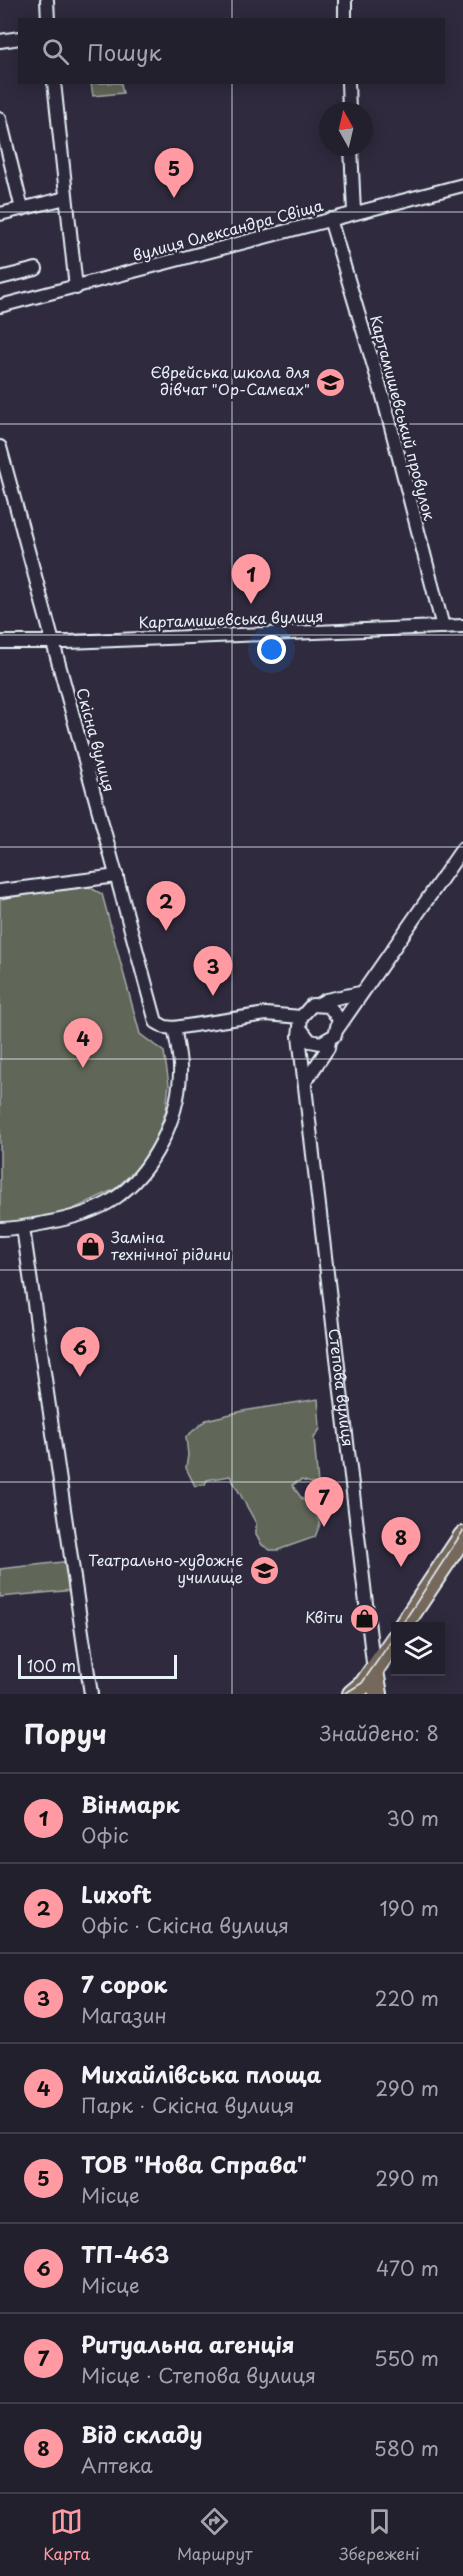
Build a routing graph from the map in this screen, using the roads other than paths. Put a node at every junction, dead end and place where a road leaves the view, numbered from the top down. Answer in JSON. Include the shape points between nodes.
{"nodes":[{"id":1,"x":47,"y":0,"type":"edge"},
{"id":2,"x":345,"y":0,"type":"edge"},
{"id":3,"x":48,"y":18,"type":"edge"},
{"id":4,"x":345,"y":18,"type":"edge"},
{"id":5,"x":18,"y":38,"type":"edge"},
{"id":6,"x":0,"y":41,"type":"edge"},
{"id":7,"x":54,"y":84,"type":"edge"},
{"id":8,"x":348,"y":84,"type":"edge"},
{"id":9,"x":349,"y":102,"type":"edge"},
{"id":10,"x":0,"y":119,"type":"edge"},
{"id":11,"x":351,"y":156,"type":"edge"},
{"id":12,"x":463,"y":185,"type":"edge"},
{"id":13,"x":66,"y":198,"type":"junction"},
{"id":14,"x":22,"y":209,"type":"junction"},
{"id":15,"x":354,"y":212,"type":"junction"},
{"id":16,"x":0,"y":214,"type":"edge"},
{"id":17,"x":330,"y":219,"type":"junction"},
{"id":18,"x":36,"y":269,"type":"dead end"},
{"id":19,"x":0,"y":278,"type":"edge"},
{"id":20,"x":76,"y":288,"type":"junction"},
{"id":21,"x":0,"y":306,"type":"edge"},
{"id":22,"x":0,"y":447,"type":"edge"},
{"id":23,"x":463,"y":626,"type":"edge"},
{"id":24,"x":443,"y":627,"type":"junction"},
{"id":25,"x":0,"y":642,"type":"edge"},
{"id":26,"x":53,"y":642,"type":"junction"},
{"id":27,"x":463,"y":848,"type":"edge"},
{"id":28,"x":117,"y":876,"type":"junction"},
{"id":29,"x":0,"y":891,"type":"edge"},
{"id":30,"x":360,"y":993,"type":"junction"},
{"id":31,"x":319,"y":1004,"type":"junction"},
{"id":32,"x":300,"y":1022,"type":"junction"},
{"id":33,"x":174,"y":1028,"type":"junction"},
{"id":34,"x":338,"y":1028,"type":"junction"},
{"id":35,"x":329,"y":1041,"type":"junction"},
{"id":36,"x":305,"y":1082,"type":"junction"},
{"id":37,"x":23,"y":1228,"type":"junction"},
{"id":38,"x":0,"y":1229,"type":"edge"},
{"id":39,"x":463,"y":1536,"type":"edge"},
{"id":40,"x":406,"y":1622,"type":"edge"},
{"id":41,"x":391,"y":1646,"type":"edge"},
{"id":42,"x":374,"y":1671,"type":"junction"},
{"id":43,"x":91,"y":1694,"type":"edge"},
{"id":44,"x":352,"y":1694,"type":"edge"},
{"id":45,"x":378,"y":1694,"type":"edge"}],
"edges":[{"from":1,"to":3,"type":"street"},
{"from":2,"to":4,"type":"street"},
{"from":5,"to":6,"type":"street"},
{"from":7,"to":13,"type":"street"},
{"from":8,"to":9,"type":"street"},
{"from":10,"to":14,"type":"street"},
{"from":11,"to":15,"type":"street"},
{"from":12,"to":15,"type":"street","name":"вулиця Олександра Свіща"},
{"from":13,"to":14,"type":"street"},
{"from":13,"to":20,"type":"street"},
{"from":14,"to":16,"type":"street"},
{"from":15,"to":17,"type":"street","name":"вулиця Олександра Свіща"},
{"from":17,"to":20,"type":"street","name":"вулиця Олександра Свіща"},
{"from":17,"to":24,"type":"street","name":"Картамишевський провулок","via":[[384,400]]},
{"from":18,"to":19,"type":"street"},
{"from":20,"to":21,"type":"street","name":"вулиця Олександра Свіща"},
{"from":22,"to":26,"type":"street","name":"Cкісна вулиця"},
{"from":23,"to":24,"type":"street","name":"Картамишевська вулиця"},
{"from":24,"to":26,"type":"street","name":"Картамишевська вулиця"},
{"from":25,"to":26,"type":"street","name":"Картамишевська вулиця"},
{"from":26,"to":28,"type":"street","name":"Cкісна вулиця"},
{"from":27,"to":30,"type":"street"},
{"from":28,"to":29,"type":"street"},
{"from":28,"to":33,"type":"street","name":"Cкісна вулиця","via":[[156,1022]]},
{"from":30,"to":31,"type":"street"},
{"from":30,"to":34,"type":"street"},
{"from":31,"to":32,"type":"street","via":[[307,1008]]},
{"from":31,"to":34,"type":"street","via":[[329,1006],[337,1014]]},
{"from":32,"to":33,"type":"street","via":[[266,1014]]},
{"from":32,"to":35,"type":"street","via":[[310,1041]]},
{"from":32,"to":36,"type":"street","name":"Степова вулиця"},
{"from":33,"to":37,"type":"street","via":[[180,1072],[177,1095],[164,1136],[152,1158],[113,1200],[65,1220]]},
{"from":34,"to":35,"type":"street"},
{"from":35,"to":36,"type":"street"},
{"from":36,"to":42,"type":"street","name":"Степова вулиця"},
{"from":37,"to":38,"type":"street"},
{"from":37,"to":43,"type":"street"},
{"from":39,"to":40,"type":"main road"},
{"from":41,"to":42,"type":"main road"},
{"from":42,"to":44,"type":"main road"},
{"from":42,"to":45,"type":"main road","name":"Степова вулиця"}]}
